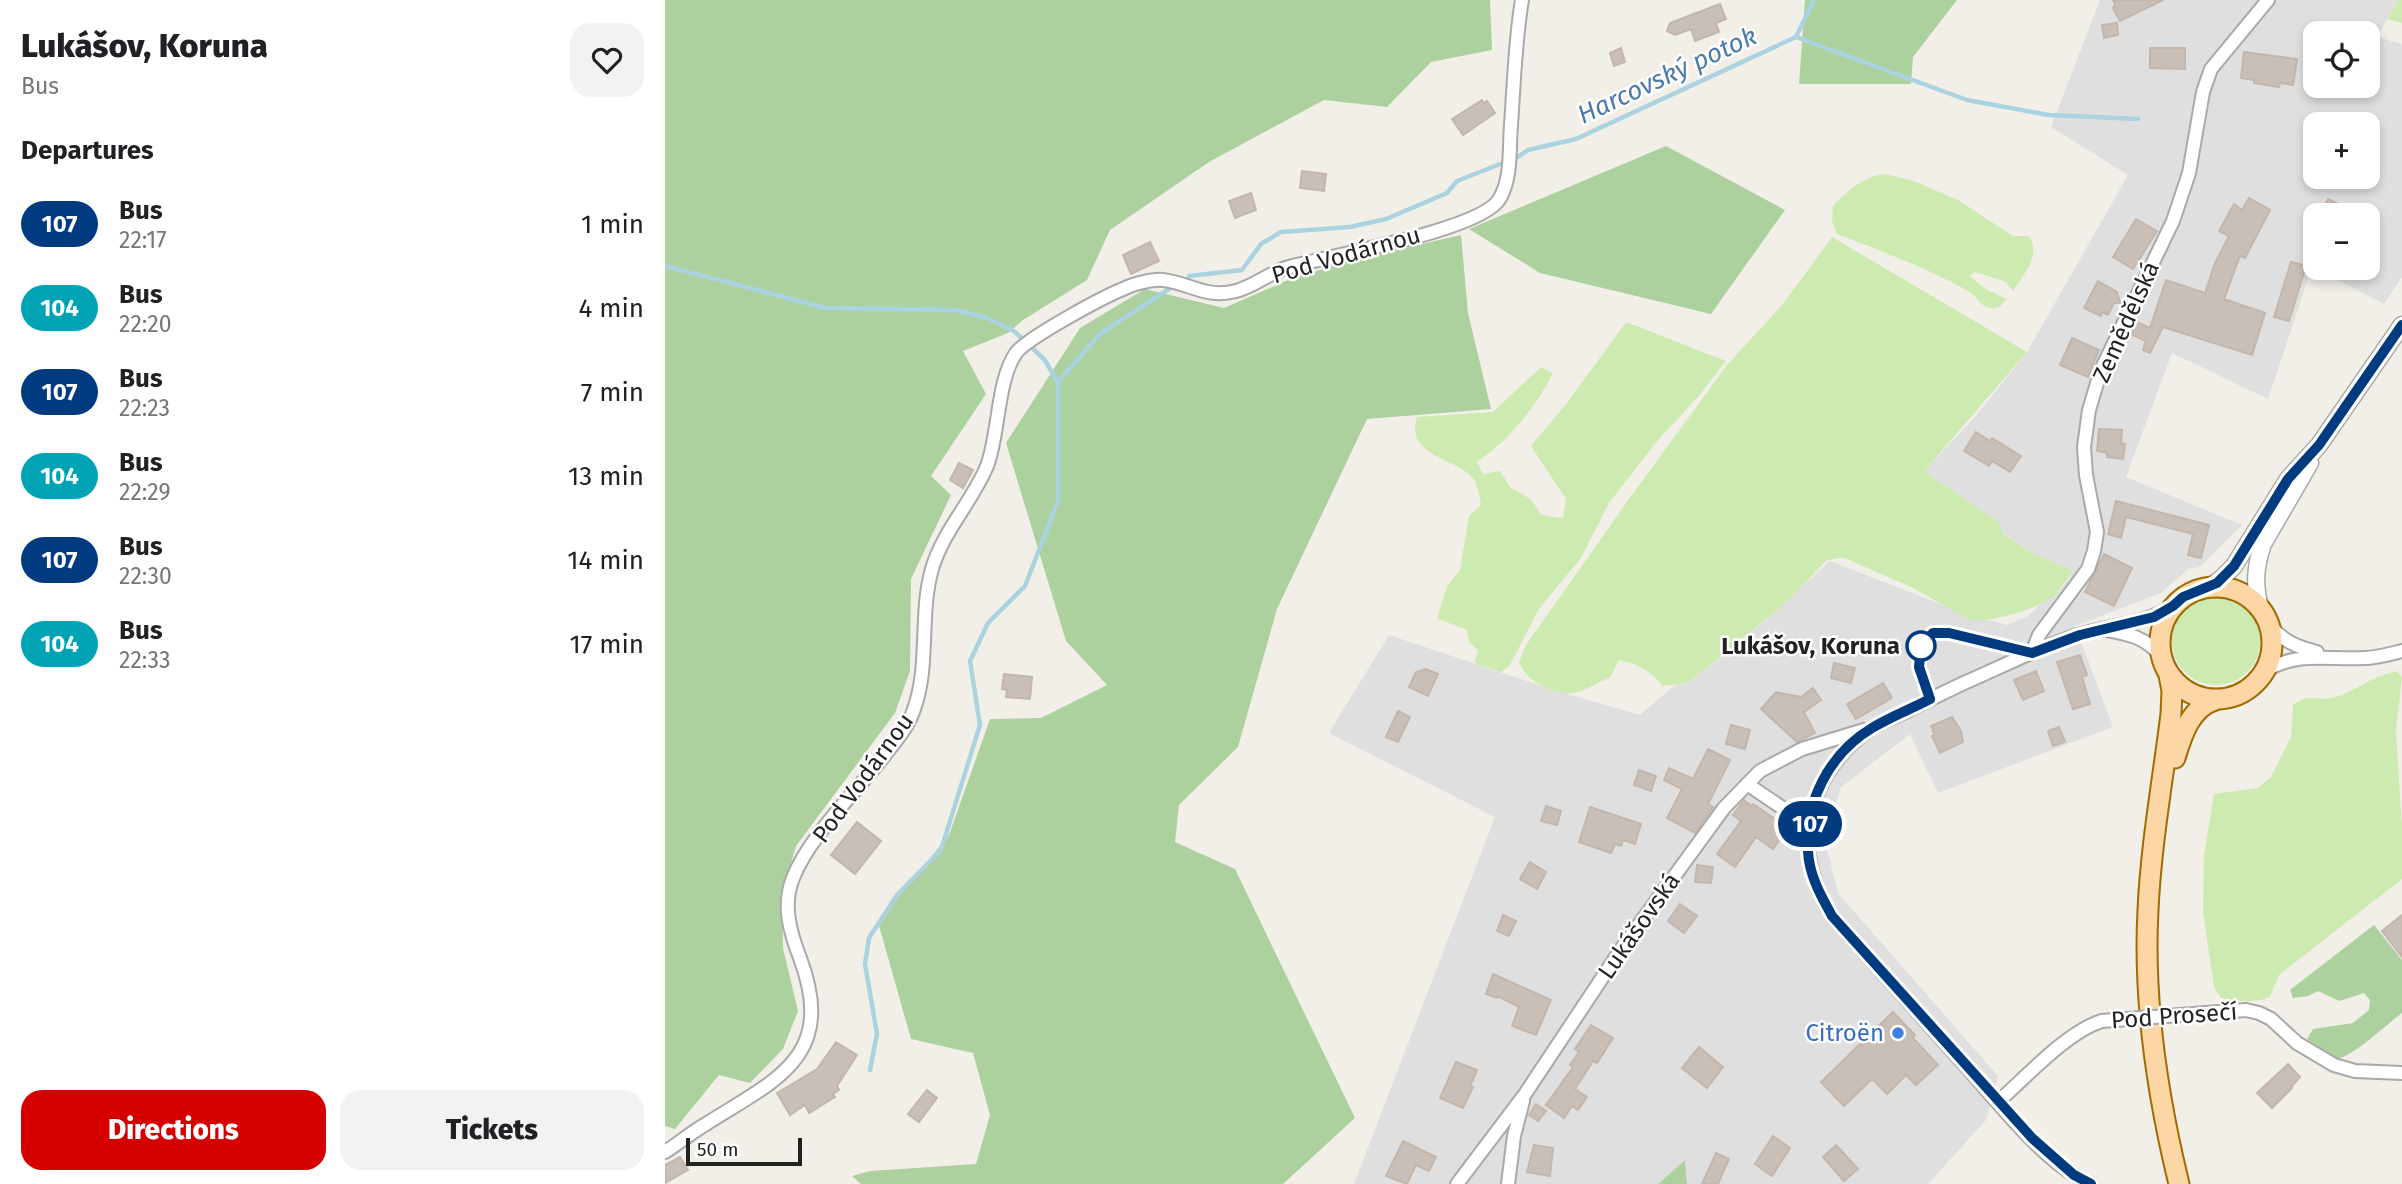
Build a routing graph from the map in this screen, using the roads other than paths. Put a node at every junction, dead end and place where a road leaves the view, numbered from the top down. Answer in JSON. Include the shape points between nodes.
{"nodes":[{"id":1,"x":1522,"y":0,"type":"edge"},
{"id":2,"x":2268,"y":0,"type":"edge"},
{"id":3,"x":2402,"y":325,"type":"edge"},
{"id":4,"x":2319,"y":445,"type":"junction"},
{"id":5,"x":2210,"y":587,"type":"junction"},
{"id":6,"x":2173,"y":606,"type":"junction"},
{"id":7,"x":2265,"y":616,"type":"junction"},
{"id":8,"x":2104,"y":629,"type":"junction"},
{"id":9,"x":2402,"y":651,"type":"edge"},
{"id":10,"x":2032,"y":653,"type":"junction"},
{"id":11,"x":2161,"y":656,"type":"junction"},
{"id":12,"x":2334,"y":656,"type":"junction"},
{"id":13,"x":2266,"y":670,"type":"junction"},
{"id":14,"x":2169,"y":675,"type":"junction"},
{"id":15,"x":2215,"y":700,"type":"junction"},
{"id":16,"x":1871,"y":728,"type":"junction"},
{"id":17,"x":1747,"y":784,"type":"junction"},
{"id":18,"x":2161,"y":799,"type":"junction"},
{"id":19,"x":1809,"y":826,"type":"junction"},
{"id":20,"x":2402,"y":1073,"type":"edge"},
{"id":21,"x":1525,"y":1094,"type":"junction"},
{"id":22,"x":1998,"y":1102,"type":"junction"},
{"id":23,"x":665,"y":1152,"type":"edge"},
{"id":24,"x":1457,"y":1184,"type":"edge"},
{"id":25,"x":1508,"y":1184,"type":"edge"},
{"id":26,"x":2091,"y":1184,"type":"edge"},
{"id":27,"x":2179,"y":1184,"type":"edge"}],
"edges":[{"from":1,"to":23,"type":"street","name":"Pod Vodárnou","via":[[1508,174],[1500,199],[1490,211],[1364,251],[1285,268],[1238,291],[1214,294],[1161,280],[1126,287],[1016,353],[1005,380],[987,465],[932,567],[914,712],[793,877],[788,920],[805,972],[811,1013],[802,1050],[762,1091]]},
{"from":2,"to":10,"type":"street","name":"Zemědělská","via":[[2211,69],[2189,173],[2172,221],[2101,370],[2084,447],[2097,532],[2095,551],[2088,569],[2039,635]]},
{"from":3,"to":4,"type":"street"},
{"from":4,"to":5,"type":"street","via":[[2288,479],[2234,566]]},
{"from":4,"to":7,"type":"street","via":[[2258,556],[2255,582]]},
{"from":5,"to":6,"type":"main road","via":[[2196,590]]},
{"from":5,"to":7,"type":"main road","via":[[2238,591]]},
{"from":6,"to":8,"type":"street","via":[[2147,620]]},
{"from":6,"to":11,"type":"main road","via":[[2161,630]]},
{"from":7,"to":12,"type":"street","via":[[2275,632],[2292,644]]},
{"from":7,"to":13,"type":"main road","via":[[2272,647]]},
{"from":8,"to":10,"type":"street"},
{"from":8,"to":11,"type":"street","via":[[2136,636]]},
{"from":9,"to":12,"type":"street","via":[[2363,658]]},
{"from":10,"to":16,"type":"street"},
{"from":11,"to":14,"type":"main road"},
{"from":12,"to":13,"type":"street","via":[[2294,658]]},
{"from":13,"to":15,"type":"main road","via":[[2245,692]]},
{"from":14,"to":15,"type":"main road","via":[[2189,693]]},
{"from":14,"to":18,"type":"main road","via":[[2172,702]]},
{"from":15,"to":18,"type":"main road","via":[[2199,709],[2183,732]]},
{"from":16,"to":17,"type":"street","name":"Lukášovská","via":[[1803,750],[1760,771]]},
{"from":16,"to":19,"type":"street","via":[[1827,772]]},
{"from":17,"to":19,"type":"street"},
{"from":17,"to":21,"type":"street","name":"Lukášovská","via":[[1724,807],[1630,937]]},
{"from":18,"to":27,"type":"main road","via":[[2147,910],[2147,969],[2159,1091]]},
{"from":19,"to":22,"type":"street","via":[[1811,870],[1832,916]]},
{"from":20,"to":22,"type":"street","name":"Pod Prosečí","bridge":true,"via":[[2334,1065],[2297,1043],[2271,1019],[2246,1010],[2102,1021],[2088,1026]]},
{"from":21,"to":24,"type":"street","name":"Lukášovská"},
{"from":21,"to":25,"type":"street"},
{"from":22,"to":26,"type":"street","via":[[2049,1155]]}]}
